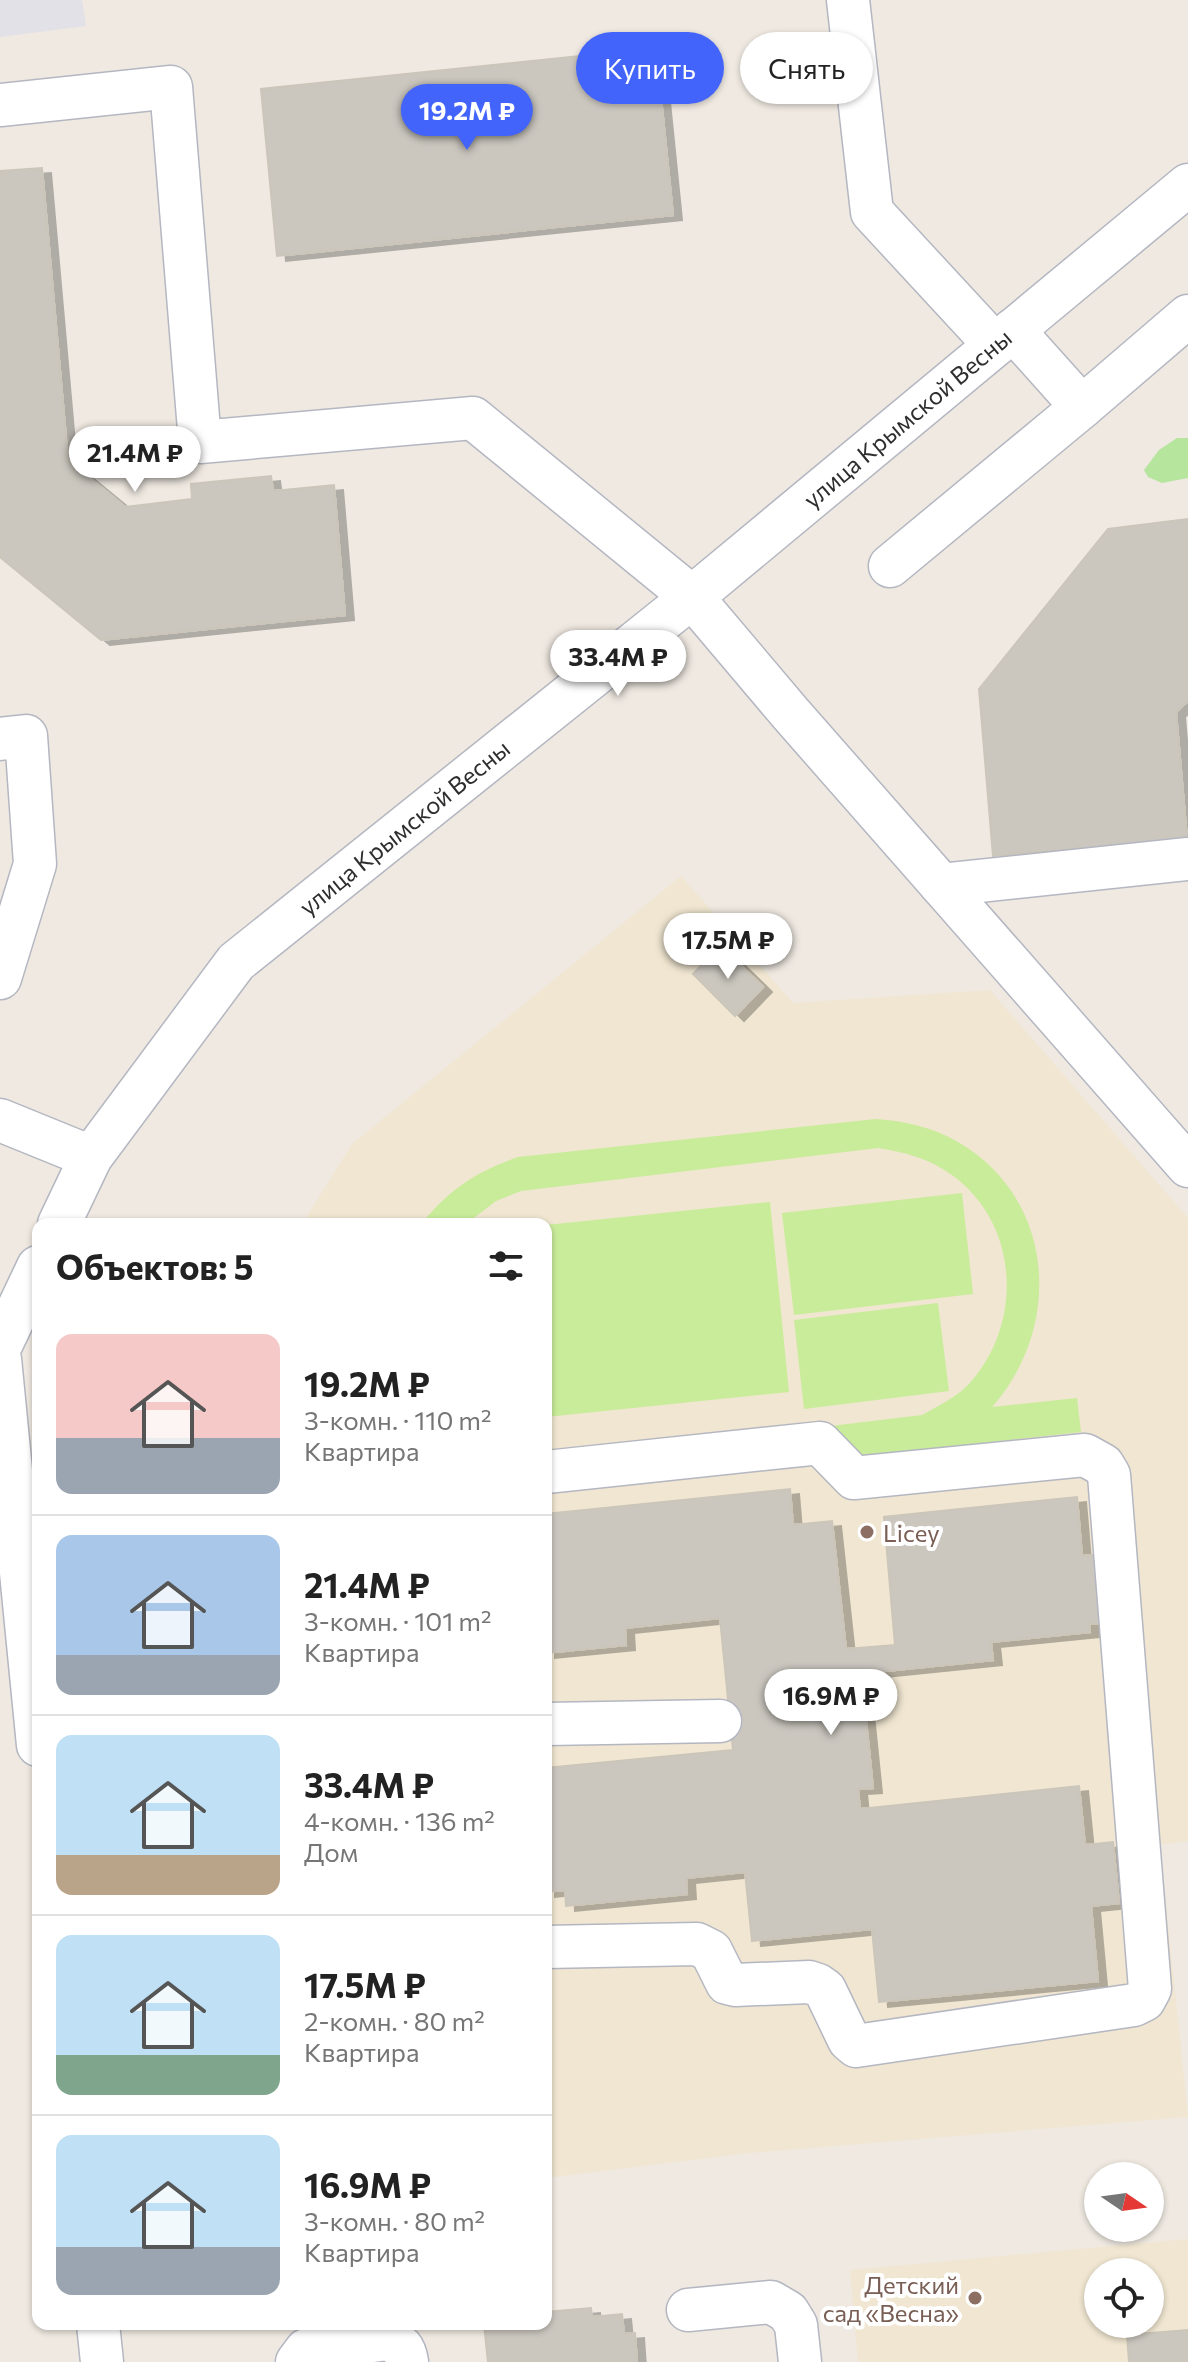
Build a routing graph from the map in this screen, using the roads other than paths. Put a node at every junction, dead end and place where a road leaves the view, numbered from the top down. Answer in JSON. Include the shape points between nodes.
{"nodes":[{"id":1,"x":848,"y":0,"type":"edge"},
{"id":2,"x":0,"y":105,"type":"edge"},
{"id":3,"x":1188,"y":185,"type":"edge"},
{"id":4,"x":1188,"y":316,"type":"edge"},
{"id":5,"x":1004,"y":337,"type":"junction"},
{"id":6,"x":1082,"y":407,"type":"junction"},
{"id":7,"x":890,"y":566,"type":"dead end"},
{"id":8,"x":692,"y":597,"type":"junction"},
{"id":9,"x":0,"y":739,"type":"edge"},
{"id":10,"x":1188,"y":859,"type":"edge"},
{"id":11,"x":941,"y":885,"type":"junction"},
{"id":12,"x":0,"y":978,"type":"edge"},
{"id":13,"x":0,"y":1120,"type":"edge"},
{"id":14,"x":91,"y":1157,"type":"junction"},
{"id":15,"x":1188,"y":1166,"type":"edge"},
{"id":16,"x":62,"y":1218,"type":"edge"},
{"id":17,"x":32,"y":1280,"type":"edge"},
{"id":18,"x":0,"y":1347,"type":"edge"},
{"id":19,"x":0,"y":1359,"type":"edge"},
{"id":20,"x":552,"y":1471,"type":"edge"},
{"id":21,"x":32,"y":1684,"type":"edge"},
{"id":22,"x":720,"y":1721,"type":"dead end"},
{"id":23,"x":552,"y":1724,"type":"edge"},
{"id":24,"x":552,"y":1947,"type":"edge"},
{"id":25,"x":688,"y":2310,"type":"dead end"},
{"id":26,"x":99,"y":2330,"type":"edge"},
{"id":27,"x":102,"y":2362,"type":"edge"},
{"id":28,"x":297,"y":2362,"type":"edge"},
{"id":29,"x":407,"y":2362,"type":"edge"},
{"id":30,"x":800,"y":2362,"type":"edge"}],
"edges":[{"from":1,"to":5,"type":"street","via":[[872,212]]},
{"from":2,"to":8,"type":"street","via":[[171,87],[200,442],[473,418]]},
{"from":3,"to":5,"type":"street","name":"улица Крымской Весны"},
{"from":4,"to":6,"type":"street"},
{"from":5,"to":6,"type":"street"},
{"from":5,"to":8,"type":"street","name":"улица Крымской Весны"},
{"from":6,"to":7,"type":"street"},
{"from":8,"to":11,"type":"street"},
{"from":8,"to":14,"type":"street","name":"улица Крымской Весны","via":[[236,962]]},
{"from":9,"to":12,"type":"street","via":[[26,736],[35,864]]},
{"from":10,"to":11,"type":"street"},
{"from":11,"to":15,"type":"street"},
{"from":13,"to":14,"type":"street"},
{"from":14,"to":16,"type":"street","name":"улица Крымской Весны"},
{"from":17,"to":18,"type":"street"},
{"from":19,"to":21,"type":"street"},
{"from":20,"to":24,"type":"street","via":[[820,1443],[854,1478],[1085,1455],[1103,1465],[1109,1475],[1150,1989],[1134,2005],[856,2046],[825,1990],[809,1982],[727,1983],[711,1951],[697,1944]]},
{"from":22,"to":23,"type":"street"},
{"from":25,"to":30,"type":"street","via":[[771,2302],[788,2312],[796,2325]]},
{"from":26,"to":27,"type":"street"},
{"from":28,"to":29,"type":"street","via":[[306,2350],[387,2339],[399,2343]]}]}
